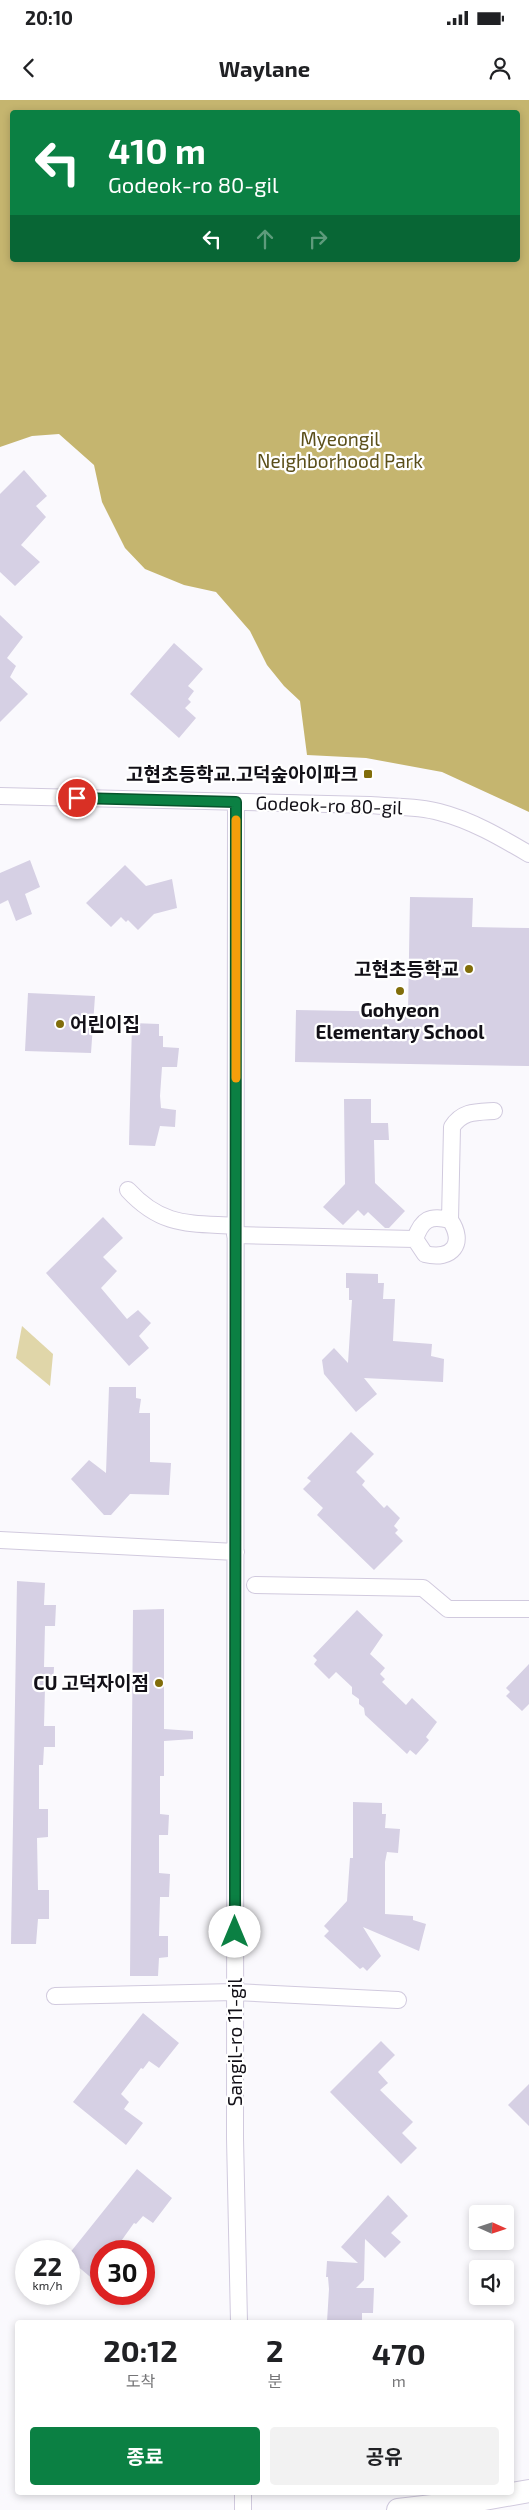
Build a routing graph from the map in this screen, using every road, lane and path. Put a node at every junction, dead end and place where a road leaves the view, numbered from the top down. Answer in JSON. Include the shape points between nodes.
{"nodes":[{"id":1,"x":0,"y":796,"type":"edge"},
{"id":2,"x":236,"y":802,"type":"junction"},
{"id":3,"x":529,"y":854,"type":"edge"},
{"id":4,"x":494,"y":1111,"type":"dead end"},
{"id":5,"x":128,"y":1190,"type":"dead end"},
{"id":6,"x":450,"y":1220,"type":"junction"},
{"id":7,"x":235,"y":1231,"type":"junction"},
{"id":8,"x":415,"y":1239,"type":"junction"},
{"id":9,"x":0,"y":1540,"type":"edge"},
{"id":10,"x":236,"y":1552,"type":"junction"},
{"id":11,"x":255,"y":1585,"type":"dead end"},
{"id":12,"x":529,"y":1609,"type":"edge"},
{"id":13,"x":235,"y":1992,"type":"junction"},
{"id":14,"x":55,"y":1996,"type":"dead end"},
{"id":15,"x":398,"y":2000,"type":"dead end"},
{"id":16,"x":239,"y":2320,"type":"edge"},
{"id":17,"x":529,"y":2491,"type":"edge"},
{"id":18,"x":514,"y":2494,"type":"edge"},
{"id":19,"x":243,"y":2495,"type":"edge"},
{"id":20,"x":506,"y":2495,"type":"edge"},
{"id":21,"x":243,"y":2510,"type":"edge"},
{"id":22,"x":398,"y":2510,"type":"edge"}],
"edges":[{"from":1,"to":2,"type":"street","name":"Godeok-ro 80-gil"},
{"from":2,"to":3,"type":"street","name":"Godeok-ro 80-gil","via":[[370,805],[437,811],[483,828]]},
{"from":2,"to":7,"type":"street","name":"Sangil-ro 11-gil"},
{"from":4,"to":6,"type":"street","via":[[471,1112],[457,1119],[452,1127]]},
{"from":5,"to":7,"type":"street","via":[[140,1203],[165,1218]]},
{"from":6,"to":8,"type":"street","via":[[436,1217],[426,1221],[419,1227]]},
{"from":6,"to":8,"type":"street","via":[[457,1230],[457,1241],[450,1253],[438,1258],[425,1254]]},
{"from":7,"to":8,"type":"street"},
{"from":7,"to":10,"type":"street","name":"Sangil-ro 11-gil"},
{"from":9,"to":10,"type":"street"},
{"from":10,"to":13,"type":"street","name":"Sangil-ro 11-gil"},
{"from":11,"to":12,"type":"street","via":[[423,1588],[448,1609]]},
{"from":13,"to":14,"type":"street"},
{"from":13,"to":15,"type":"street"},
{"from":13,"to":16,"type":"street","name":"Sangil-ro 11-gil"},
{"from":17,"to":18,"type":"main road"},
{"from":19,"to":21,"type":"street"},
{"from":20,"to":22,"type":"main road"}]}
